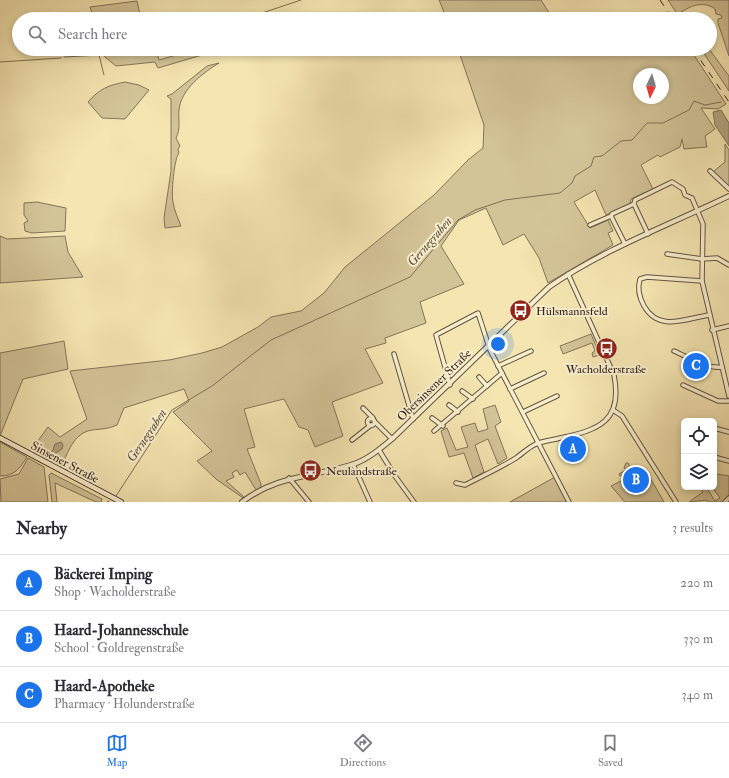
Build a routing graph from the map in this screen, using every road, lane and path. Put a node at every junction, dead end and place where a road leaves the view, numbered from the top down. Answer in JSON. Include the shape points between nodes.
{"nodes":[{"id":1,"x":710,"y":171,"type":"dead end"},
{"id":2,"x":729,"y":189,"type":"edge"},
{"id":3,"x":729,"y":196,"type":"edge"},
{"id":4,"x":634,"y":204,"type":"junction"},
{"id":5,"x":697,"y":210,"type":"junction"},
{"id":6,"x":611,"y":216,"type":"junction"},
{"id":7,"x":590,"y":225,"type":"dead end"},
{"id":8,"x":648,"y":234,"type":"junction"},
{"id":9,"x":625,"y":244,"type":"junction"},
{"id":10,"x":667,"y":254,"type":"dead end"},
{"id":11,"x":702,"y":259,"type":"junction"},
{"id":12,"x":729,"y":265,"type":"edge"},
{"id":13,"x":568,"y":274,"type":"junction"},
{"id":14,"x":702,"y":280,"type":"junction"},
{"id":15,"x":709,"y":315,"type":"junction"},
{"id":16,"x":729,"y":326,"type":"edge"},
{"id":17,"x":712,"y":330,"type":"junction"},
{"id":18,"x":488,"y":347,"type":"junction"},
{"id":19,"x":531,"y":351,"type":"dead end"},
{"id":20,"x":674,"y":351,"type":"dead end"},
{"id":21,"x":394,"y":354,"type":"dead end"},
{"id":22,"x":498,"y":366,"type":"junction"},
{"id":23,"x":722,"y":368,"type":"junction"},
{"id":24,"x":544,"y":373,"type":"dead end"},
{"id":25,"x":502,"y":374,"type":"junction"},
{"id":26,"x":479,"y":377,"type":"dead end"},
{"id":27,"x":728,"y":384,"type":"edge"},
{"id":28,"x":450,"y":385,"type":"junction"},
{"id":29,"x":683,"y":385,"type":"dead end"},
{"id":30,"x":487,"y":386,"type":"junction"},
{"id":31,"x":510,"y":389,"type":"junction"},
{"id":32,"x":462,"y":391,"type":"dead end"},
{"id":33,"x":558,"y":396,"type":"dead end"},
{"id":34,"x":729,"y":396,"type":"edge"},
{"id":35,"x":473,"y":399,"type":"junction"},
{"id":36,"x":729,"y":401,"type":"edge"},
{"id":37,"x":449,"y":405,"type":"dead end"},
{"id":38,"x":363,"y":408,"type":"dead end"},
{"id":39,"x":613,"y":410,"type":"junction"},
{"id":40,"x":458,"y":412,"type":"junction"},
{"id":41,"x":523,"y":412,"type":"junction"},
{"id":42,"x":432,"y":418,"type":"dead end"},
{"id":43,"x":413,"y":419,"type":"junction"},
{"id":44,"x":374,"y":420,"type":"junction"},
{"id":45,"x":371,"y":425,"type":"junction"},
{"id":46,"x":442,"y":426,"type":"junction"},
{"id":47,"x":717,"y":429,"type":"edge"},
{"id":48,"x":434,"y":431,"type":"dead end"},
{"id":49,"x":729,"y":432,"type":"edge"},
{"id":50,"x":0,"y":438,"type":"edge"},
{"id":51,"x":392,"y":439,"type":"junction"},
{"id":52,"x":352,"y":440,"type":"dead end"},
{"id":53,"x":538,"y":443,"type":"junction"},
{"id":54,"x":379,"y":450,"type":"junction"},
{"id":55,"x":717,"y":458,"type":"edge"},
{"id":56,"x":729,"y":461,"type":"edge"},
{"id":57,"x":353,"y":464,"type":"junction"},
{"id":58,"x":288,"y":478,"type":"junction"},
{"id":59,"x":456,"y":483,"type":"dead end"},
{"id":60,"x":729,"y":498,"type":"edge"},
{"id":61,"x":121,"y":502,"type":"edge"},
{"id":62,"x":242,"y":502,"type":"edge"},
{"id":63,"x":309,"y":502,"type":"edge"},
{"id":64,"x":370,"y":502,"type":"edge"},
{"id":65,"x":414,"y":502,"type":"edge"},
{"id":66,"x":569,"y":502,"type":"edge"},
{"id":67,"x":676,"y":502,"type":"edge"},
{"id":68,"x":725,"y":502,"type":"edge"}],
"edges":[{"from":1,"to":2,"type":"street"},
{"from":3,"to":5,"type":"street","name":"Obersinsener Straße"},
{"from":4,"to":5,"type":"street","via":[[634,200],[672,182],[692,198]]},
{"from":4,"to":6,"type":"street"},
{"from":4,"to":8,"type":"street"},
{"from":5,"to":8,"type":"street","name":"Obersinsener Straße"},
{"from":5,"to":11,"type":"street","via":[[703,224]]},
{"from":6,"to":7,"type":"street"},
{"from":6,"to":9,"type":"street"},
{"from":8,"to":9,"type":"street","name":"Obersinsener Straße"},
{"from":9,"to":13,"type":"street","name":"Obersinsener Straße"},
{"from":10,"to":11,"type":"street"},
{"from":11,"to":12,"type":"street","via":[[717,258]]},
{"from":11,"to":14,"type":"street"},
{"from":13,"to":18,"type":"street","name":"Obersinsener Straße","via":[[549,288]]},
{"from":13,"to":39,"type":"street","via":[[614,375],[617,391]]},
{"from":14,"to":15,"type":"street"},
{"from":14,"to":15,"type":"street","via":[[647,276],[640,279],[637,288],[649,314],[656,320],[667,323]]},
{"from":15,"to":17,"type":"street"},
{"from":16,"to":17,"type":"street"},
{"from":17,"to":23,"type":"street"},
{"from":18,"to":22,"type":"street"},
{"from":18,"to":28,"type":"street","name":"Obersinsener Straße"},
{"from":18,"to":28,"type":"street","via":[[478,313],[436,335]]},
{"from":19,"to":22,"type":"street"},
{"from":20,"to":23,"type":"street","via":[[701,363]]},
{"from":21,"to":43,"type":"street"},
{"from":22,"to":25,"type":"street"},
{"from":23,"to":27,"type":"street"},
{"from":24,"to":31,"type":"street"},
{"from":25,"to":30,"type":"street"},
{"from":25,"to":31,"type":"street"},
{"from":26,"to":30,"type":"street"},
{"from":27,"to":34,"type":"street"},
{"from":28,"to":43,"type":"street","name":"Obersinsener Straße"},
{"from":29,"to":36,"type":"street","via":[[718,401]]},
{"from":30,"to":35,"type":"street"},
{"from":31,"to":41,"type":"street"},
{"from":32,"to":35,"type":"street"},
{"from":33,"to":41,"type":"street"},
{"from":35,"to":40,"type":"street"},
{"from":37,"to":40,"type":"street"},
{"from":38,"to":44,"type":"street"},
{"from":39,"to":53,"type":"street","via":[[606,420],[591,431]]},
{"from":39,"to":67,"type":"street","via":[[622,416]]},
{"from":40,"to":46,"type":"street"},
{"from":41,"to":53,"type":"street"},
{"from":42,"to":46,"type":"street"},
{"from":43,"to":51,"type":"street","name":"Obersinsener Straße"},
{"from":44,"to":45,"type":"street"},
{"from":44,"to":45,"type":"street","via":[[368,420]]},
{"from":44,"to":51,"type":"street"},
{"from":45,"to":52,"type":"street"},
{"from":46,"to":48,"type":"street"},
{"from":47,"to":49,"type":"street"},
{"from":50,"to":61,"type":"main road","name":"Sinsener Straße"},
{"from":51,"to":54,"type":"street","name":"Obersinsener Straße"},
{"from":53,"to":59,"type":"street","via":[[465,485]]},
{"from":53,"to":66,"type":"street"},
{"from":54,"to":57,"type":"street","name":"Obersinsener Straße"},
{"from":54,"to":65,"type":"street"},
{"from":55,"to":56,"type":"street"},
{"from":57,"to":58,"type":"street","name":"Obersinsener Straße"},
{"from":57,"to":64,"type":"street"},
{"from":58,"to":62,"type":"street","name":"Obersinsener Straße","via":[[270,485]]},
{"from":58,"to":63,"type":"street"},
{"from":60,"to":68,"type":"street"}]}
